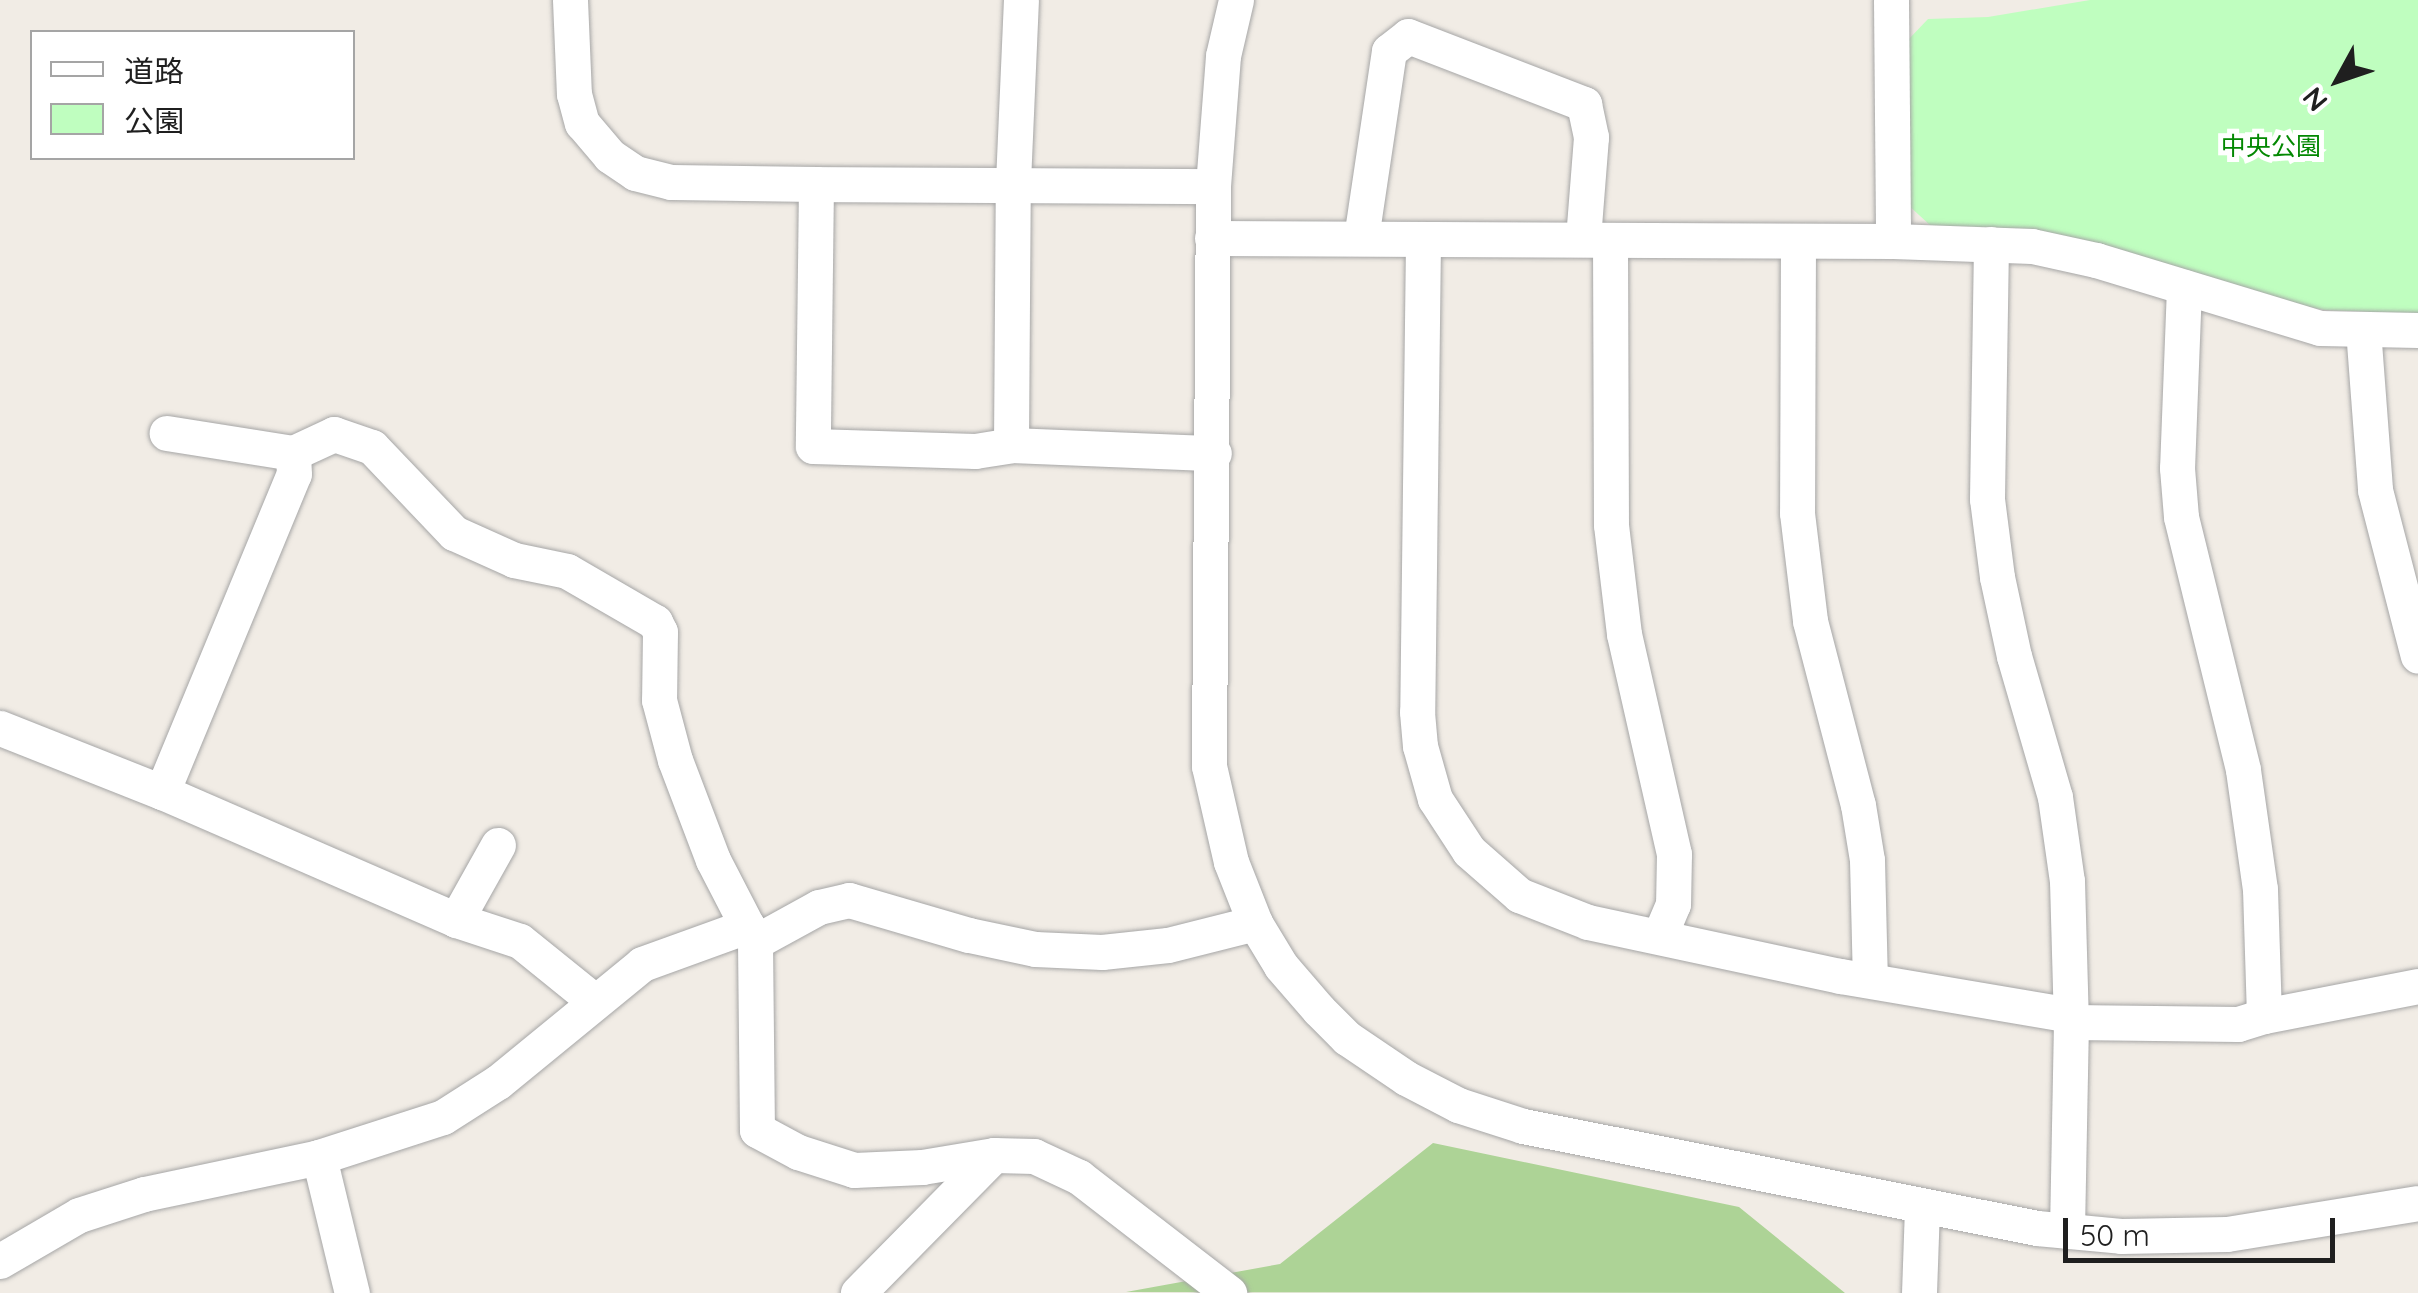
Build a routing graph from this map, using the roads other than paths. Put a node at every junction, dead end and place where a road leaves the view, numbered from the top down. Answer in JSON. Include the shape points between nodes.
{"nodes":[{"id":1,"x":570,"y":0,"type":"edge"},
{"id":2,"x":1021,"y":0,"type":"edge"},
{"id":3,"x":1236,"y":0,"type":"edge"},
{"id":4,"x":1890,"y":0,"type":"edge"},
{"id":5,"x":1013,"y":182,"type":"junction"},
{"id":6,"x":816,"y":184,"type":"junction"},
{"id":7,"x":1212,"y":186,"type":"junction"},
{"id":8,"x":1212,"y":238,"type":"junction"},
{"id":9,"x":1361,"y":238,"type":"junction"},
{"id":10,"x":1597,"y":240,"type":"junction"},
{"id":11,"x":1423,"y":241,"type":"junction"},
{"id":12,"x":1893,"y":241,"type":"junction"},
{"id":13,"x":1798,"y":243,"type":"junction"},
{"id":14,"x":1991,"y":244,"type":"junction"},
{"id":15,"x":2184,"y":287,"type":"junction"},
{"id":16,"x":2363,"y":329,"type":"junction"},
{"id":17,"x":2418,"y":330,"type":"edge"},
{"id":18,"x":168,"y":433,"type":"dead end"},
{"id":19,"x":1011,"y":445,"type":"junction"},
{"id":20,"x":1214,"y":452,"type":"junction"},
{"id":21,"x":293,"y":454,"type":"junction"},
{"id":22,"x":2418,"y":656,"type":"edge"},
{"id":23,"x":0,"y":728,"type":"edge"},
{"id":24,"x":162,"y":792,"type":"junction"},
{"id":25,"x":498,"y":845,"type":"dead end"},
{"id":26,"x":456,"y":920,"type":"junction"},
{"id":27,"x":1255,"y":923,"type":"junction"},
{"id":28,"x":751,"y":934,"type":"junction"},
{"id":29,"x":1660,"y":935,"type":"junction"},
{"id":30,"x":1870,"y":980,"type":"junction"},
{"id":31,"x":2418,"y":986,"type":"edge"},
{"id":32,"x":592,"y":1000,"type":"junction"},
{"id":33,"x":2264,"y":1016,"type":"junction"},
{"id":34,"x":2070,"y":1019,"type":"junction"},
{"id":35,"x":994,"y":1155,"type":"junction"},
{"id":36,"x":319,"y":1157,"type":"junction"},
{"id":37,"x":2418,"y":1203,"type":"edge"},
{"id":38,"x":1922,"y":1206,"type":"junction"},
{"id":39,"x":2068,"y":1231,"type":"junction"},
{"id":40,"x":0,"y":1261,"type":"edge"},
{"id":41,"x":352,"y":1293,"type":"edge"},
{"id":42,"x":858,"y":1293,"type":"edge"},
{"id":43,"x":1228,"y":1293,"type":"edge"},
{"id":44,"x":1918,"y":1293,"type":"edge"}],
"edges":[{"from":1,"to":6,"type":"street","via":[[574,94],[582,123],[610,156],[635,173],[671,182]]},
{"from":2,"to":5,"type":"street"},
{"from":3,"to":7,"type":"street","via":[[1222,56]]},
{"from":4,"to":12,"type":"street"},
{"from":5,"to":6,"type":"street"},
{"from":5,"to":7,"type":"street"},
{"from":5,"to":19,"type":"street"},
{"from":6,"to":19,"type":"street","via":[[814,446],[975,451]]},
{"from":7,"to":8,"type":"street"},
{"from":8,"to":9,"type":"street"},
{"from":8,"to":20,"type":"street"},
{"from":9,"to":10,"type":"street","via":[[1389,51],[1408,36],[1584,104]]},
{"from":9,"to":11,"type":"street"},
{"from":10,"to":11,"type":"street"},
{"from":10,"to":13,"type":"street"},
{"from":10,"to":29,"type":"street","via":[[1610,525],[1624,634],[1674,854],[1673,904]]},
{"from":11,"to":29,"type":"street","via":[[1417,712],[1435,799],[1469,851],[1519,895],[1588,922]]},
{"from":12,"to":13,"type":"street"},
{"from":12,"to":14,"type":"street"},
{"from":13,"to":30,"type":"street","via":[[1797,514],[1810,621],[1864,842]]},
{"from":14,"to":15,"type":"street","via":[[2096,260]]},
{"from":14,"to":34,"type":"street","via":[[1987,499],[2014,656],[2055,797],[2067,881]]},
{"from":15,"to":16,"type":"street","via":[[2320,328]]},
{"from":15,"to":33,"type":"street","via":[[2181,517],[2243,770],[2260,890]]},
{"from":16,"to":17,"type":"street"},
{"from":16,"to":22,"type":"street","via":[[2375,490]]},
{"from":18,"to":21,"type":"street"},
{"from":19,"to":20,"type":"street"},
{"from":20,"to":27,"type":"street","via":[[1209,766],[1231,862]]},
{"from":21,"to":24,"type":"street","via":[[294,474]]},
{"from":21,"to":28,"type":"street","via":[[334,434],[372,447],[454,533],[514,560],[566,571],[655,622],[659,700],[675,760]]},
{"from":23,"to":24,"type":"street"},
{"from":24,"to":26,"type":"street"},
{"from":25,"to":26,"type":"street"},
{"from":26,"to":32,"type":"street","via":[[520,941]]},
{"from":27,"to":28,"type":"street","via":[[1168,946],[1035,949],[850,900]]},
{"from":27,"to":38,"type":"street","via":[[1282,966],[1347,1038],[1458,1105],[1523,1126]]},
{"from":28,"to":32,"type":"street","via":[[642,964]]},
{"from":28,"to":35,"type":"street","via":[[757,1130],[854,1170]]},
{"from":29,"to":30,"type":"street"},
{"from":30,"to":34,"type":"street"},
{"from":31,"to":33,"type":"street"},
{"from":32,"to":36,"type":"street","via":[[498,1082],[443,1118]]},
{"from":33,"to":34,"type":"street","via":[[2238,1024]]},
{"from":34,"to":39,"type":"street"},
{"from":35,"to":42,"type":"street"},
{"from":35,"to":43,"type":"street","via":[[1034,1156],[1079,1177]]},
{"from":36,"to":40,"type":"street","via":[[144,1194],[79,1215]]},
{"from":36,"to":41,"type":"street"},
{"from":37,"to":39,"type":"street","via":[[2228,1234]]},
{"from":38,"to":39,"type":"street"},
{"from":38,"to":44,"type":"street"}]}
